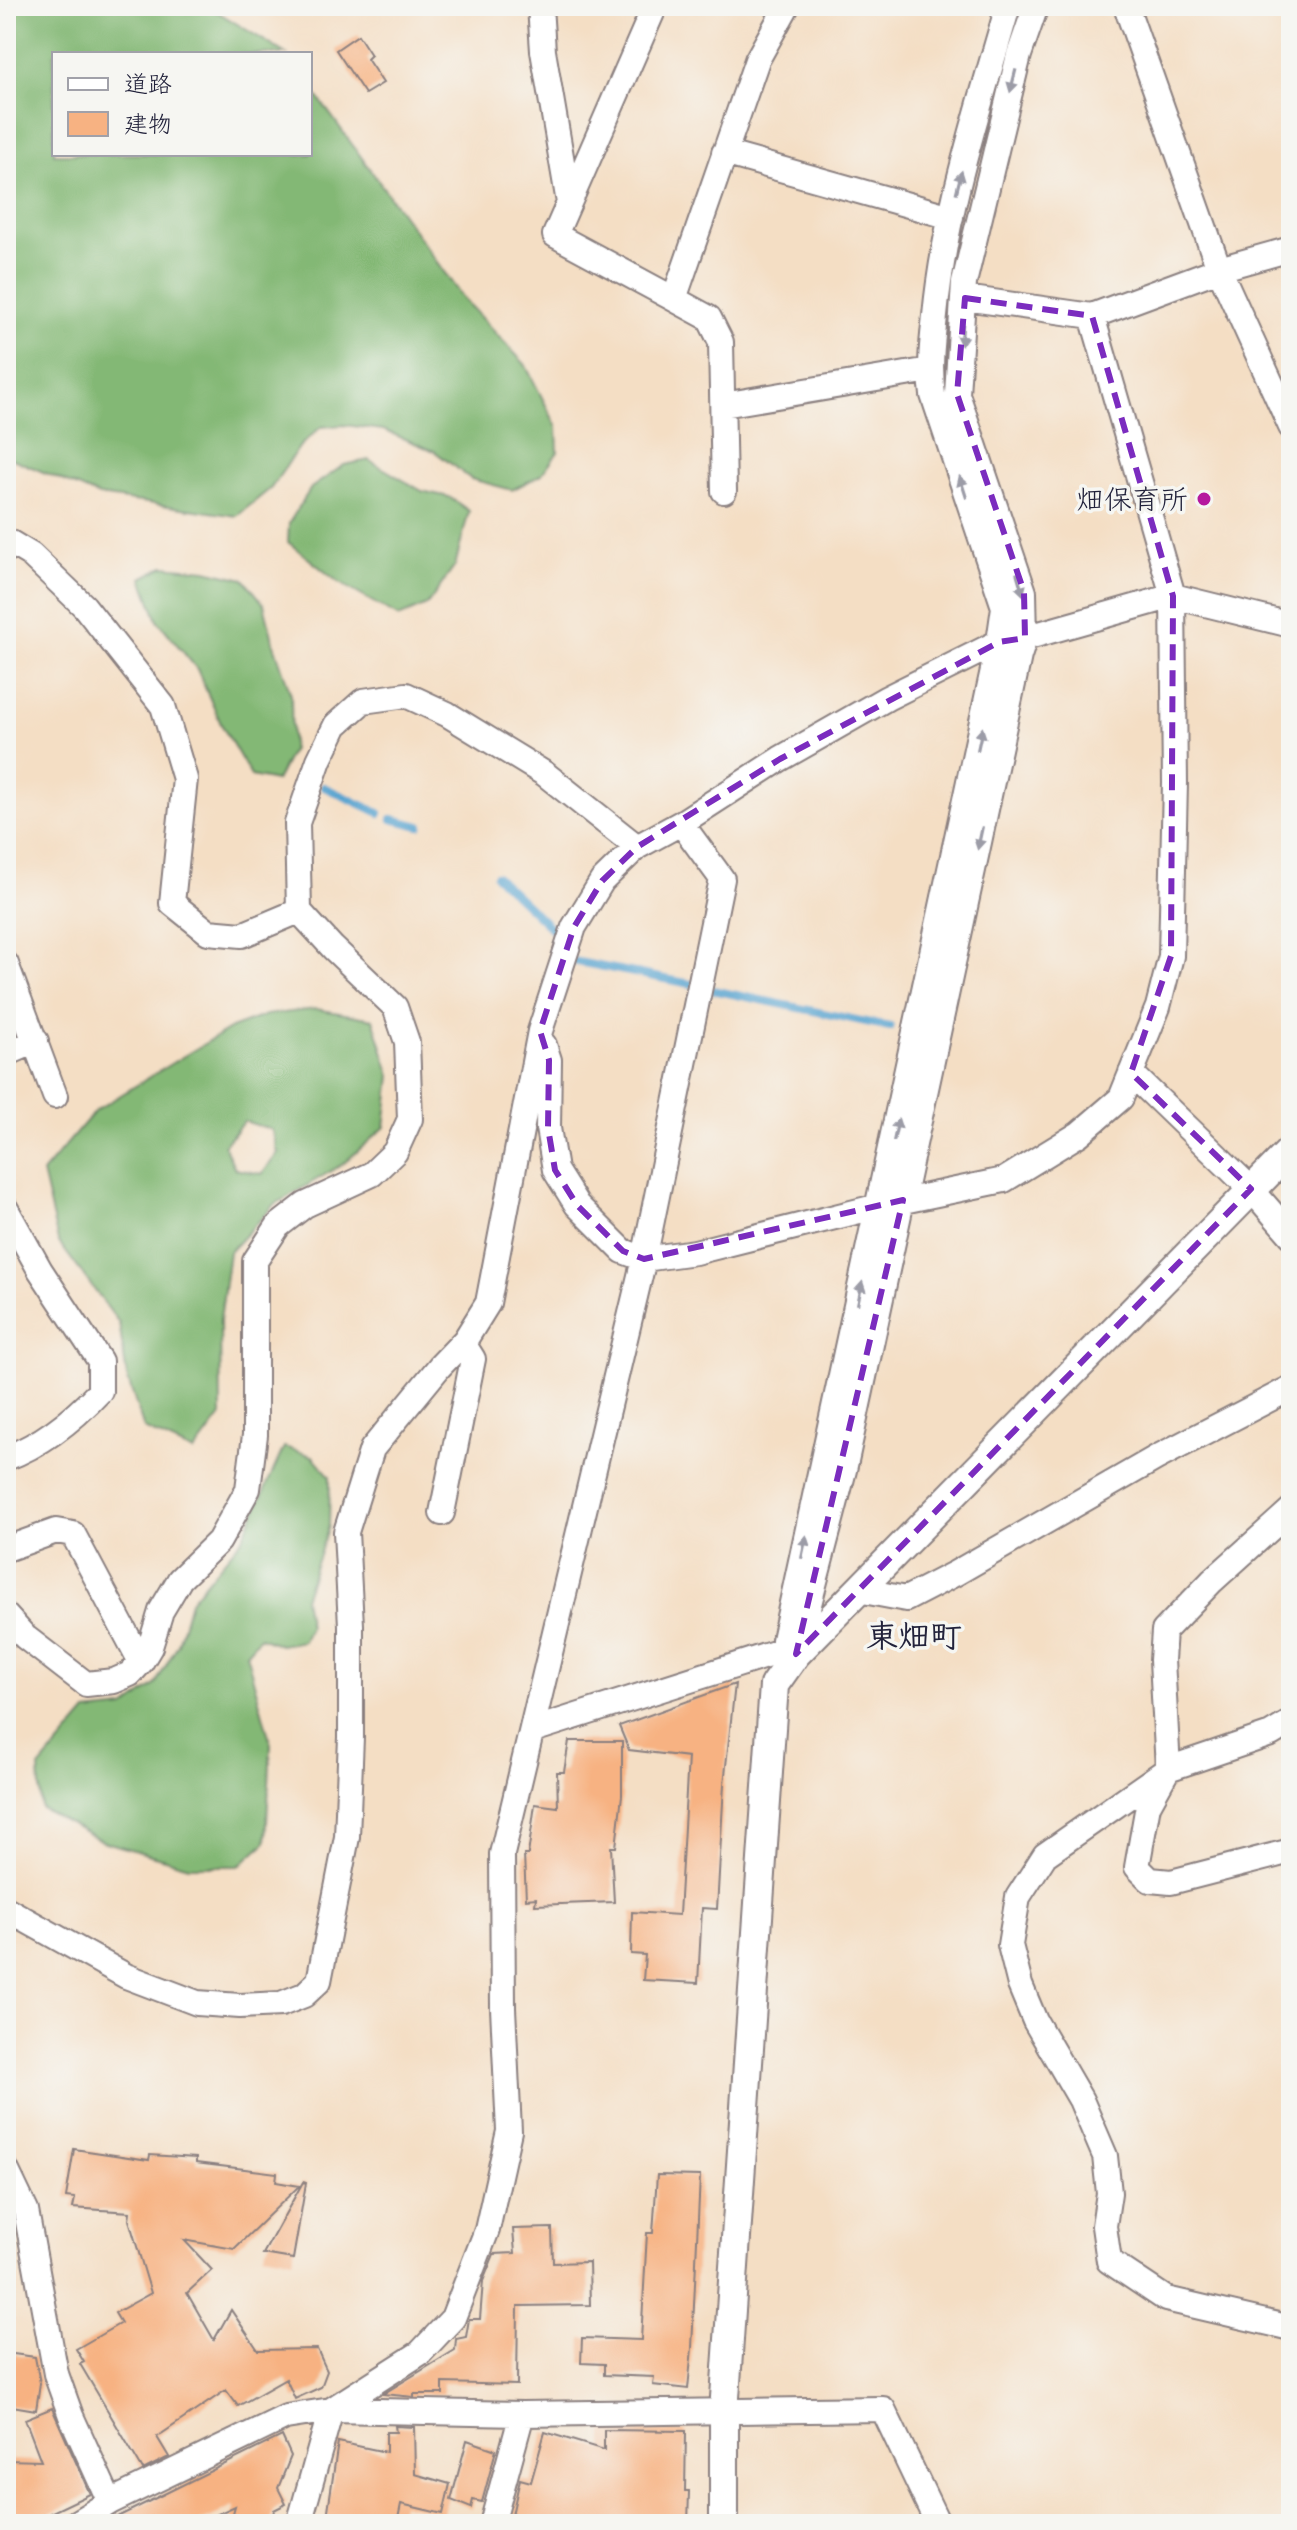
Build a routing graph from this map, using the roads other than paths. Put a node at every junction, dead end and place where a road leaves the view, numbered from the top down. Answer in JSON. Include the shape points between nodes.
{"nodes":[{"id":1,"x":540,"y":6,"type":"edge"},
{"id":2,"x":655,"y":6,"type":"edge"},
{"id":3,"x":787,"y":6,"type":"edge"},
{"id":4,"x":1008,"y":6,"type":"edge"},
{"id":5,"x":1036,"y":6,"type":"edge"},
{"id":6,"x":1126,"y":6,"type":"edge"},
{"id":7,"x":724,"y":153,"type":"junction"},
{"id":8,"x":569,"y":203,"type":"junction"},
{"id":9,"x":951,"y":217,"type":"junction"},
{"id":10,"x":1291,"y":249,"type":"edge"},
{"id":11,"x":1219,"y":269,"type":"junction"},
{"id":12,"x":965,"y":298,"type":"junction"},
{"id":13,"x":674,"y":299,"type":"junction"},
{"id":14,"x":1092,"y":316,"type":"junction"},
{"id":15,"x":930,"y":370,"type":"junction"},
{"id":16,"x":723,"y":405,"type":"junction"},
{"id":17,"x":1291,"y":427,"type":"edge"},
{"id":18,"x":724,"y":491,"type":"dead end"},
{"id":19,"x":6,"y":540,"type":"edge"},
{"id":20,"x":1173,"y":596,"type":"junction"},
{"id":21,"x":1291,"y":625,"type":"edge"},
{"id":22,"x":1025,"y":638,"type":"junction"},
{"id":23,"x":999,"y":642,"type":"junction"},
{"id":24,"x":681,"y":823,"type":"junction"},
{"id":25,"x":637,"y":847,"type":"junction"},
{"id":26,"x":299,"y":911,"type":"junction"},
{"id":27,"x":6,"y":964,"type":"edge"},
{"id":28,"x":540,"y":1031,"type":"junction"},
{"id":29,"x":36,"y":1041,"type":"junction"},
{"id":30,"x":6,"y":1054,"type":"edge"},
{"id":31,"x":1131,"y":1073,"type":"junction"},
{"id":32,"x":55,"y":1096,"type":"dead end"},
{"id":33,"x":1291,"y":1150,"type":"edge"},
{"id":34,"x":1251,"y":1189,"type":"junction"},
{"id":35,"x":891,"y":1204,"type":"junction"},
{"id":36,"x":6,"y":1209,"type":"edge"},
{"id":37,"x":1291,"y":1235,"type":"edge"},
{"id":38,"x":644,"y":1259,"type":"junction"},
{"id":39,"x":463,"y":1343,"type":"junction"},
{"id":40,"x":1291,"y":1388,"type":"edge"},
{"id":41,"x":6,"y":1458,"type":"edge"},
{"id":42,"x":1291,"y":1510,"type":"edge"},
{"id":43,"x":442,"y":1513,"type":"dead end"},
{"id":44,"x":6,"y":1549,"type":"edge"},
{"id":45,"x":858,"y":1590,"type":"junction"},
{"id":46,"x":6,"y":1616,"type":"edge"},
{"id":47,"x":789,"y":1652,"type":"junction"},
{"id":48,"x":141,"y":1662,"type":"junction"},
{"id":49,"x":1291,"y":1722,"type":"edge"},
{"id":50,"x":533,"y":1730,"type":"junction"},
{"id":51,"x":1168,"y":1769,"type":"junction"},
{"id":52,"x":1291,"y":1851,"type":"edge"},
{"id":53,"x":6,"y":1909,"type":"edge"},
{"id":54,"x":6,"y":2169,"type":"edge"},
{"id":55,"x":1289,"y":2323,"type":"edge"},
{"id":56,"x":331,"y":2410,"type":"junction"},
{"id":57,"x":724,"y":2412,"type":"junction"},
{"id":58,"x":522,"y":2414,"type":"junction"},
{"id":59,"x":110,"y":2502,"type":"junction"},
{"id":60,"x":74,"y":2524,"type":"edge"},
{"id":61,"x":299,"y":2524,"type":"edge"},
{"id":62,"x":492,"y":2524,"type":"edge"},
{"id":63,"x":724,"y":2524,"type":"edge"},
{"id":64,"x":938,"y":2524,"type":"edge"}],
"edges":[{"from":1,"to":8,"type":"street"},
{"from":2,"to":8,"type":"street"},
{"from":3,"to":7,"type":"street","via":[[757,60]]},
{"from":9,"to":4,"type":"street","one_way":true},
{"from":5,"to":12,"type":"street","one_way":true,"via":[[1019,55],[964,283]]},
{"from":6,"to":11,"type":"street"},
{"from":7,"to":9,"type":"street"},
{"from":7,"to":13,"type":"street"},
{"from":8,"to":13,"type":"street","via":[[555,235]]},
{"from":9,"to":15,"type":"street","via":[[939,274]]},
{"from":10,"to":11,"type":"street"},
{"from":11,"to":14,"type":"street"},
{"from":11,"to":17,"type":"street"},
{"from":12,"to":14,"type":"street"},
{"from":12,"to":22,"type":"street","one_way":true,"via":[[957,394],[1024,592]]},
{"from":13,"to":16,"type":"street","via":[[709,318],[721,342]]},
{"from":14,"to":20,"type":"street"},
{"from":15,"to":16,"type":"street"},
{"from":23,"to":15,"type":"street","one_way":true,"via":[[1004,607],[933,395]]},
{"from":16,"to":18,"type":"street"},
{"from":19,"to":26,"type":"street","via":[[31,555],[84,606],[163,706],[185,779],[172,903],[208,932],[242,935]]},
{"from":20,"to":21,"type":"street"},
{"from":20,"to":22,"type":"street"},
{"from":20,"to":31,"type":"street","via":[[1171,956],[1158,1007]]},
{"from":22,"to":23,"type":"street"},
{"from":22,"to":35,"type":"street","one_way":true},
{"from":23,"to":24,"type":"street","via":[[887,698]]},
{"from":35,"to":23,"type":"street","one_way":true},
{"from":24,"to":25,"type":"street"},
{"from":24,"to":38,"type":"street","via":[[722,879]]},
{"from":25,"to":26,"type":"street","via":[[545,774],[447,714],[406,695],[363,701],[336,725],[297,823]]},
{"from":25,"to":28,"type":"street","via":[[602,881],[574,927]]},
{"from":26,"to":48,"type":"street","via":[[395,1007],[407,1042],[410,1119],[395,1152],[372,1174],[305,1205],[278,1226],[255,1261],[255,1435],[248,1489],[219,1541],[180,1579]]},
{"from":27,"to":29,"type":"street"},
{"from":28,"to":38,"type":"street","via":[[549,1060],[548,1128],[555,1170],[577,1205],[623,1251]]},
{"from":28,"to":39,"type":"street","via":[[488,1303]]},
{"from":29,"to":30,"type":"street"},
{"from":29,"to":32,"type":"street"},
{"from":31,"to":34,"type":"street"},
{"from":31,"to":35,"type":"street","via":[[1121,1098],[1079,1134],[1004,1180]]},
{"from":33,"to":34,"type":"street"},
{"from":34,"to":37,"type":"street"},
{"from":34,"to":45,"type":"street"},
{"from":35,"to":38,"type":"street","via":[[695,1252]]},
{"from":35,"to":47,"type":"street","via":[[844,1470]]},
{"from":36,"to":41,"type":"street","via":[[100,1361],[100,1391],[77,1416]]},
{"from":38,"to":50,"type":"street"},
{"from":39,"to":43,"type":"street","via":[[473,1359]]},
{"from":39,"to":53,"type":"street","via":[[372,1449],[346,1532],[351,1667],[347,1837],[319,1981],[304,1995],[281,2004],[197,2003],[126,1976]]},
{"from":40,"to":45,"type":"street","via":[[906,1599]]},
{"from":42,"to":51,"type":"street","via":[[1164,1631]]},
{"from":44,"to":48,"type":"street","via":[[56,1531],[73,1534]]},
{"from":45,"to":47,"type":"street"},
{"from":46,"to":48,"type":"street","via":[[86,1684],[114,1681]]},
{"from":47,"to":50,"type":"street"},
{"from":47,"to":57,"type":"street","via":[[774,1685]]},
{"from":49,"to":51,"type":"street","via":[[1271,1734]]},
{"from":50,"to":56,"type":"street","via":[[502,1854],[509,2131],[487,2230],[453,2318],[420,2353]]},
{"from":51,"to":52,"type":"street","via":[[1148,1805],[1137,1867],[1150,1880],[1171,1882]]},
{"from":51,"to":55,"type":"street","via":[[1045,1855],[1018,1897],[1010,1945],[1035,2021],[1081,2100],[1105,2156],[1109,2261],[1166,2299]]},
{"from":54,"to":59,"type":"street","via":[[26,2211],[56,2374]]},
{"from":56,"to":58,"type":"street"},
{"from":56,"to":59,"type":"street","via":[[286,2417]]},
{"from":56,"to":61,"type":"street"},
{"from":57,"to":58,"type":"street"},
{"from":57,"to":63,"type":"street"},
{"from":57,"to":64,"type":"street","via":[[883,2409]]},
{"from":58,"to":62,"type":"street"},
{"from":59,"to":60,"type":"street"}]}
